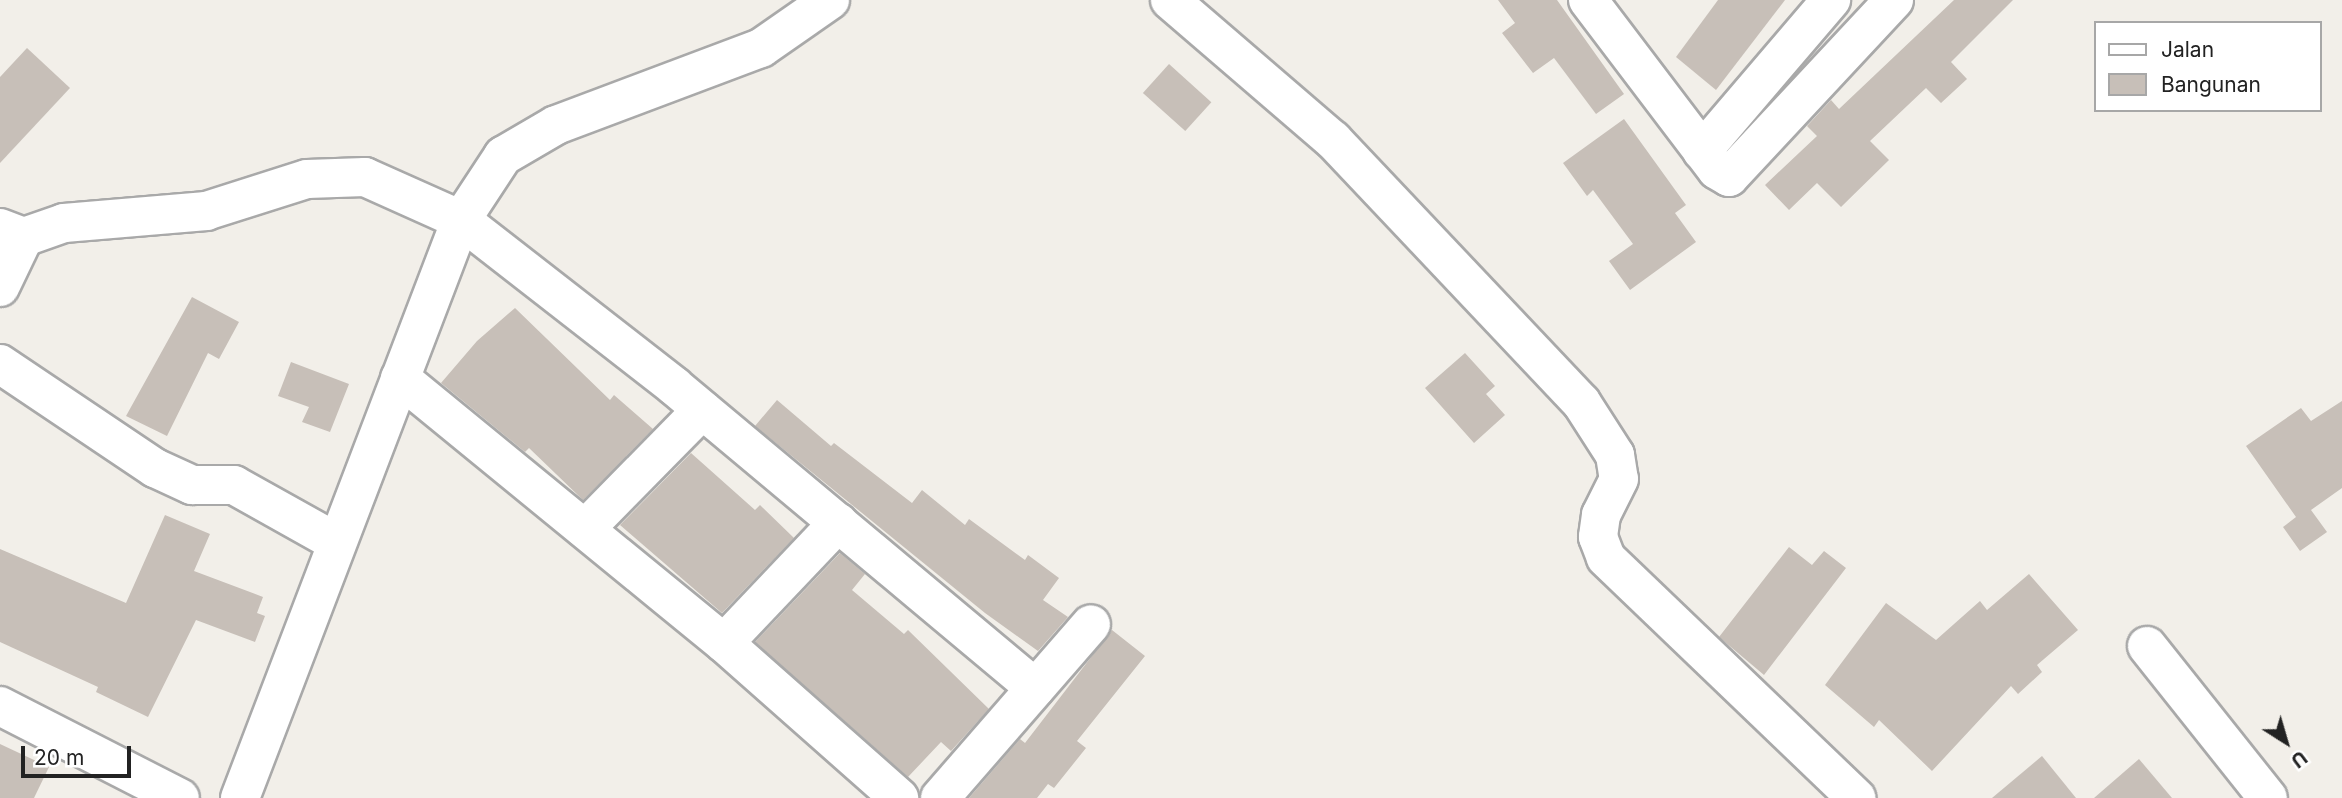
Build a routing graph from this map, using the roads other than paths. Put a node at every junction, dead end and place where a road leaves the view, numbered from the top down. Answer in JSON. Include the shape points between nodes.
{"nodes":[{"id":1,"x":830,"y":0,"type":"edge"},
{"id":2,"x":1170,"y":0,"type":"edge"},
{"id":3,"x":1588,"y":0,"type":"edge"},
{"id":4,"x":1831,"y":0,"type":"edge"},
{"id":5,"x":1894,"y":0,"type":"edge"},
{"id":6,"x":1860,"y":34,"type":"junction"},
{"id":7,"x":1702,"y":151,"type":"junction"},
{"id":8,"x":461,"y":220,"type":"junction"},
{"id":9,"x":12,"y":233,"type":"edge"},
{"id":10,"x":0,"y":287,"type":"edge"},
{"id":11,"x":0,"y":364,"type":"edge"},
{"id":12,"x":400,"y":378,"type":"junction"},
{"id":13,"x":702,"y":410,"type":"junction"},
{"id":14,"x":838,"y":523,"type":"junction"},
{"id":15,"x":585,"y":529,"type":"junction"},
{"id":16,"x":334,"y":541,"type":"junction"},
{"id":17,"x":1091,"y":624,"type":"dead end"},
{"id":18,"x":724,"y":643,"type":"junction"},
{"id":19,"x":2147,"y":646,"type":"dead end"},
{"id":20,"x":1035,"y":688,"type":"junction"},
{"id":21,"x":0,"y":706,"type":"edge"},
{"id":22,"x":180,"y":798,"type":"edge"},
{"id":23,"x":240,"y":798,"type":"edge"},
{"id":24,"x":899,"y":798,"type":"edge"},
{"id":25,"x":940,"y":798,"type":"edge"},
{"id":26,"x":1856,"y":798,"type":"edge"},
{"id":27,"x":2268,"y":798,"type":"edge"}],
"edges":[{"from":1,"to":8,"type":"street","via":[[761,48],[556,125],[503,156]]},
{"from":2,"to":26,"type":"street","via":[[1333,140],[1581,402],[1615,455],[1619,478],[1601,515],[1598,537],[1606,558]]},
{"from":3,"to":7,"type":"street"},
{"from":4,"to":6,"type":"street"},
{"from":4,"to":7,"type":"street"},
{"from":5,"to":6,"type":"street"},
{"from":6,"to":7,"type":"street","via":[[1739,170],[1723,176]]},
{"from":8,"to":9,"type":"street","via":[[365,177],[343,176],[307,179],[206,211],[64,223]]},
{"from":8,"to":12,"type":"street"},
{"from":8,"to":13,"type":"street"},
{"from":9,"to":10,"type":"street"},
{"from":11,"to":16,"type":"street","via":[[155,468],[192,485],[234,485]]},
{"from":12,"to":15,"type":"street"},
{"from":12,"to":16,"type":"street"},
{"from":13,"to":14,"type":"street"},
{"from":13,"to":15,"type":"street"},
{"from":14,"to":18,"type":"street"},
{"from":14,"to":20,"type":"street"},
{"from":15,"to":18,"type":"street"},
{"from":16,"to":23,"type":"street"},
{"from":17,"to":20,"type":"street"},
{"from":18,"to":24,"type":"street"},
{"from":19,"to":27,"type":"street"},
{"from":20,"to":25,"type":"street"},
{"from":21,"to":22,"type":"street"}]}
